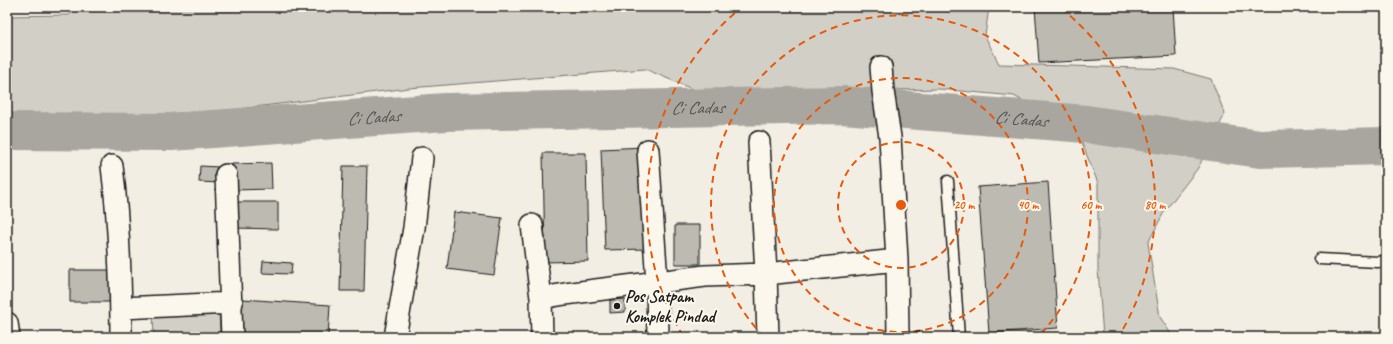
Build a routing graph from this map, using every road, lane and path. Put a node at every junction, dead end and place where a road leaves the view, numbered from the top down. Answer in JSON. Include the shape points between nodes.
{"nodes":[{"id":1,"x":881,"y":67,"type":"dead end"},
{"id":2,"x":759,"y":142,"type":"dead end"},
{"id":3,"x":648,"y":150,"type":"dead end"},
{"id":4,"x":422,"y":158,"type":"dead end"},
{"id":5,"x":112,"y":166,"type":"dead end"},
{"id":6,"x":226,"y":175,"type":"dead end"},
{"id":7,"x":948,"y":181,"type":"dead end"},
{"id":8,"x":532,"y":225,"type":"dead end"},
{"id":9,"x":1319,"y":259,"type":"dead end"},
{"id":10,"x":897,"y":260,"type":"junction"},
{"id":11,"x":1386,"y":261,"type":"edge"},
{"id":12,"x":766,"y":274,"type":"junction"},
{"id":13,"x":657,"y":282,"type":"junction"},
{"id":14,"x":541,"y":298,"type":"junction"},
{"id":15,"x":232,"y":303,"type":"junction"},
{"id":16,"x":121,"y":308,"type":"junction"},
{"id":17,"x":7,"y":323,"type":"edge"},
{"id":18,"x":9,"y":337,"type":"edge"},
{"id":19,"x":121,"y":337,"type":"edge"},
{"id":20,"x":232,"y":337,"type":"edge"},
{"id":21,"x":395,"y":337,"type":"edge"},
{"id":22,"x":542,"y":337,"type":"edge"},
{"id":23,"x":658,"y":337,"type":"edge"},
{"id":24,"x":768,"y":337,"type":"edge"},
{"id":25,"x":898,"y":337,"type":"edge"},
{"id":26,"x":959,"y":337,"type":"edge"}],
"edges":[{"from":1,"to":10,"type":"street","via":[[890,137]]},
{"from":2,"to":12,"type":"street"},
{"from":3,"to":13,"type":"street"},
{"from":4,"to":21,"type":"street","via":[[414,228]]},
{"from":5,"to":16,"type":"street"},
{"from":6,"to":15,"type":"street"},
{"from":7,"to":26,"type":"lane"},
{"from":8,"to":14,"type":"street"},
{"from":9,"to":11,"type":"lane"},
{"from":10,"to":12,"type":"street"},
{"from":10,"to":25,"type":"street"},
{"from":12,"to":13,"type":"street","via":[[705,276]]},
{"from":12,"to":24,"type":"street"},
{"from":13,"to":14,"type":"street"},
{"from":13,"to":23,"type":"street"},
{"from":14,"to":22,"type":"street"},
{"from":15,"to":16,"type":"street"},
{"from":15,"to":20,"type":"street"},
{"from":16,"to":19,"type":"street"},
{"from":17,"to":18,"type":"street"}]}
